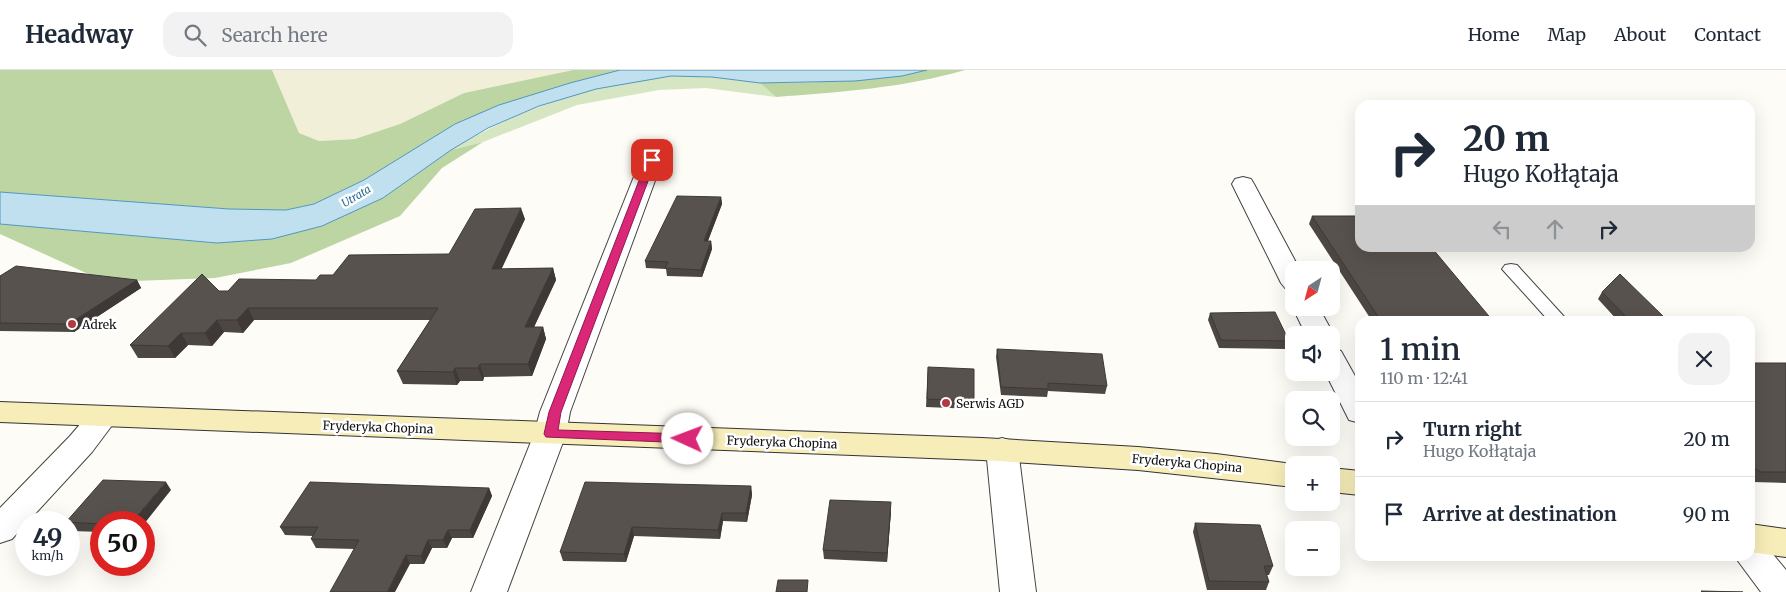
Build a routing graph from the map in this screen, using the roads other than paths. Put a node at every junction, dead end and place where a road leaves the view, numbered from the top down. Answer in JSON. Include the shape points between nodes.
{"nodes":[{"id":1,"x":652,"y":160,"type":"dead end"},
{"id":2,"x":1243,"y":184,"type":"dead end"},
{"id":3,"x":1285,"y":266,"type":"edge"},
{"id":4,"x":1511,"y":269,"type":"dead end"},
{"id":5,"x":1554,"y":316,"type":"edge"},
{"id":6,"x":1340,"y":374,"type":"edge"},
{"id":7,"x":1355,"y":403,"type":"edge"},
{"id":8,"x":0,"y":412,"type":"edge"},
{"id":9,"x":104,"y":416,"type":"junction"},
{"id":10,"x":550,"y":434,"type":"junction"},
{"id":11,"x":1002,"y":449,"type":"junction"},
{"id":12,"x":1285,"y":474,"type":"edge"},
{"id":13,"x":1340,"y":481,"type":"edge"},
{"id":14,"x":1355,"y":482,"type":"edge"},
{"id":15,"x":0,"y":530,"type":"edge"},
{"id":16,"x":1755,"y":539,"type":"edge"},
{"id":17,"x":1786,"y":543,"type":"edge"},
{"id":18,"x":1755,"y":558,"type":"edge"},
{"id":19,"x":489,"y":592,"type":"edge"},
{"id":20,"x":1018,"y":592,"type":"edge"},
{"id":21,"x":1782,"y":592,"type":"edge"}],
"edges":[{"from":1,"to":10,"type":"street","via":[[555,412]]},
{"from":2,"to":3,"type":"street"},
{"from":4,"to":5,"type":"lane"},
{"from":6,"to":7,"type":"street"},
{"from":8,"to":9,"type":"main road","name":"Fryderyka Chopina"},
{"from":9,"to":10,"type":"main road","name":"Fryderyka Chopina"},
{"from":9,"to":15,"type":"street"},
{"from":10,"to":11,"type":"main road","name":"Fryderyka Chopina"},
{"from":10,"to":19,"type":"street"},
{"from":11,"to":12,"type":"main road","name":"Fryderyka Chopina","via":[[1205,463]]},
{"from":11,"to":20,"type":"street"},
{"from":13,"to":14,"type":"main road"},
{"from":16,"to":17,"type":"main road"},
{"from":18,"to":21,"type":"street"}]}
